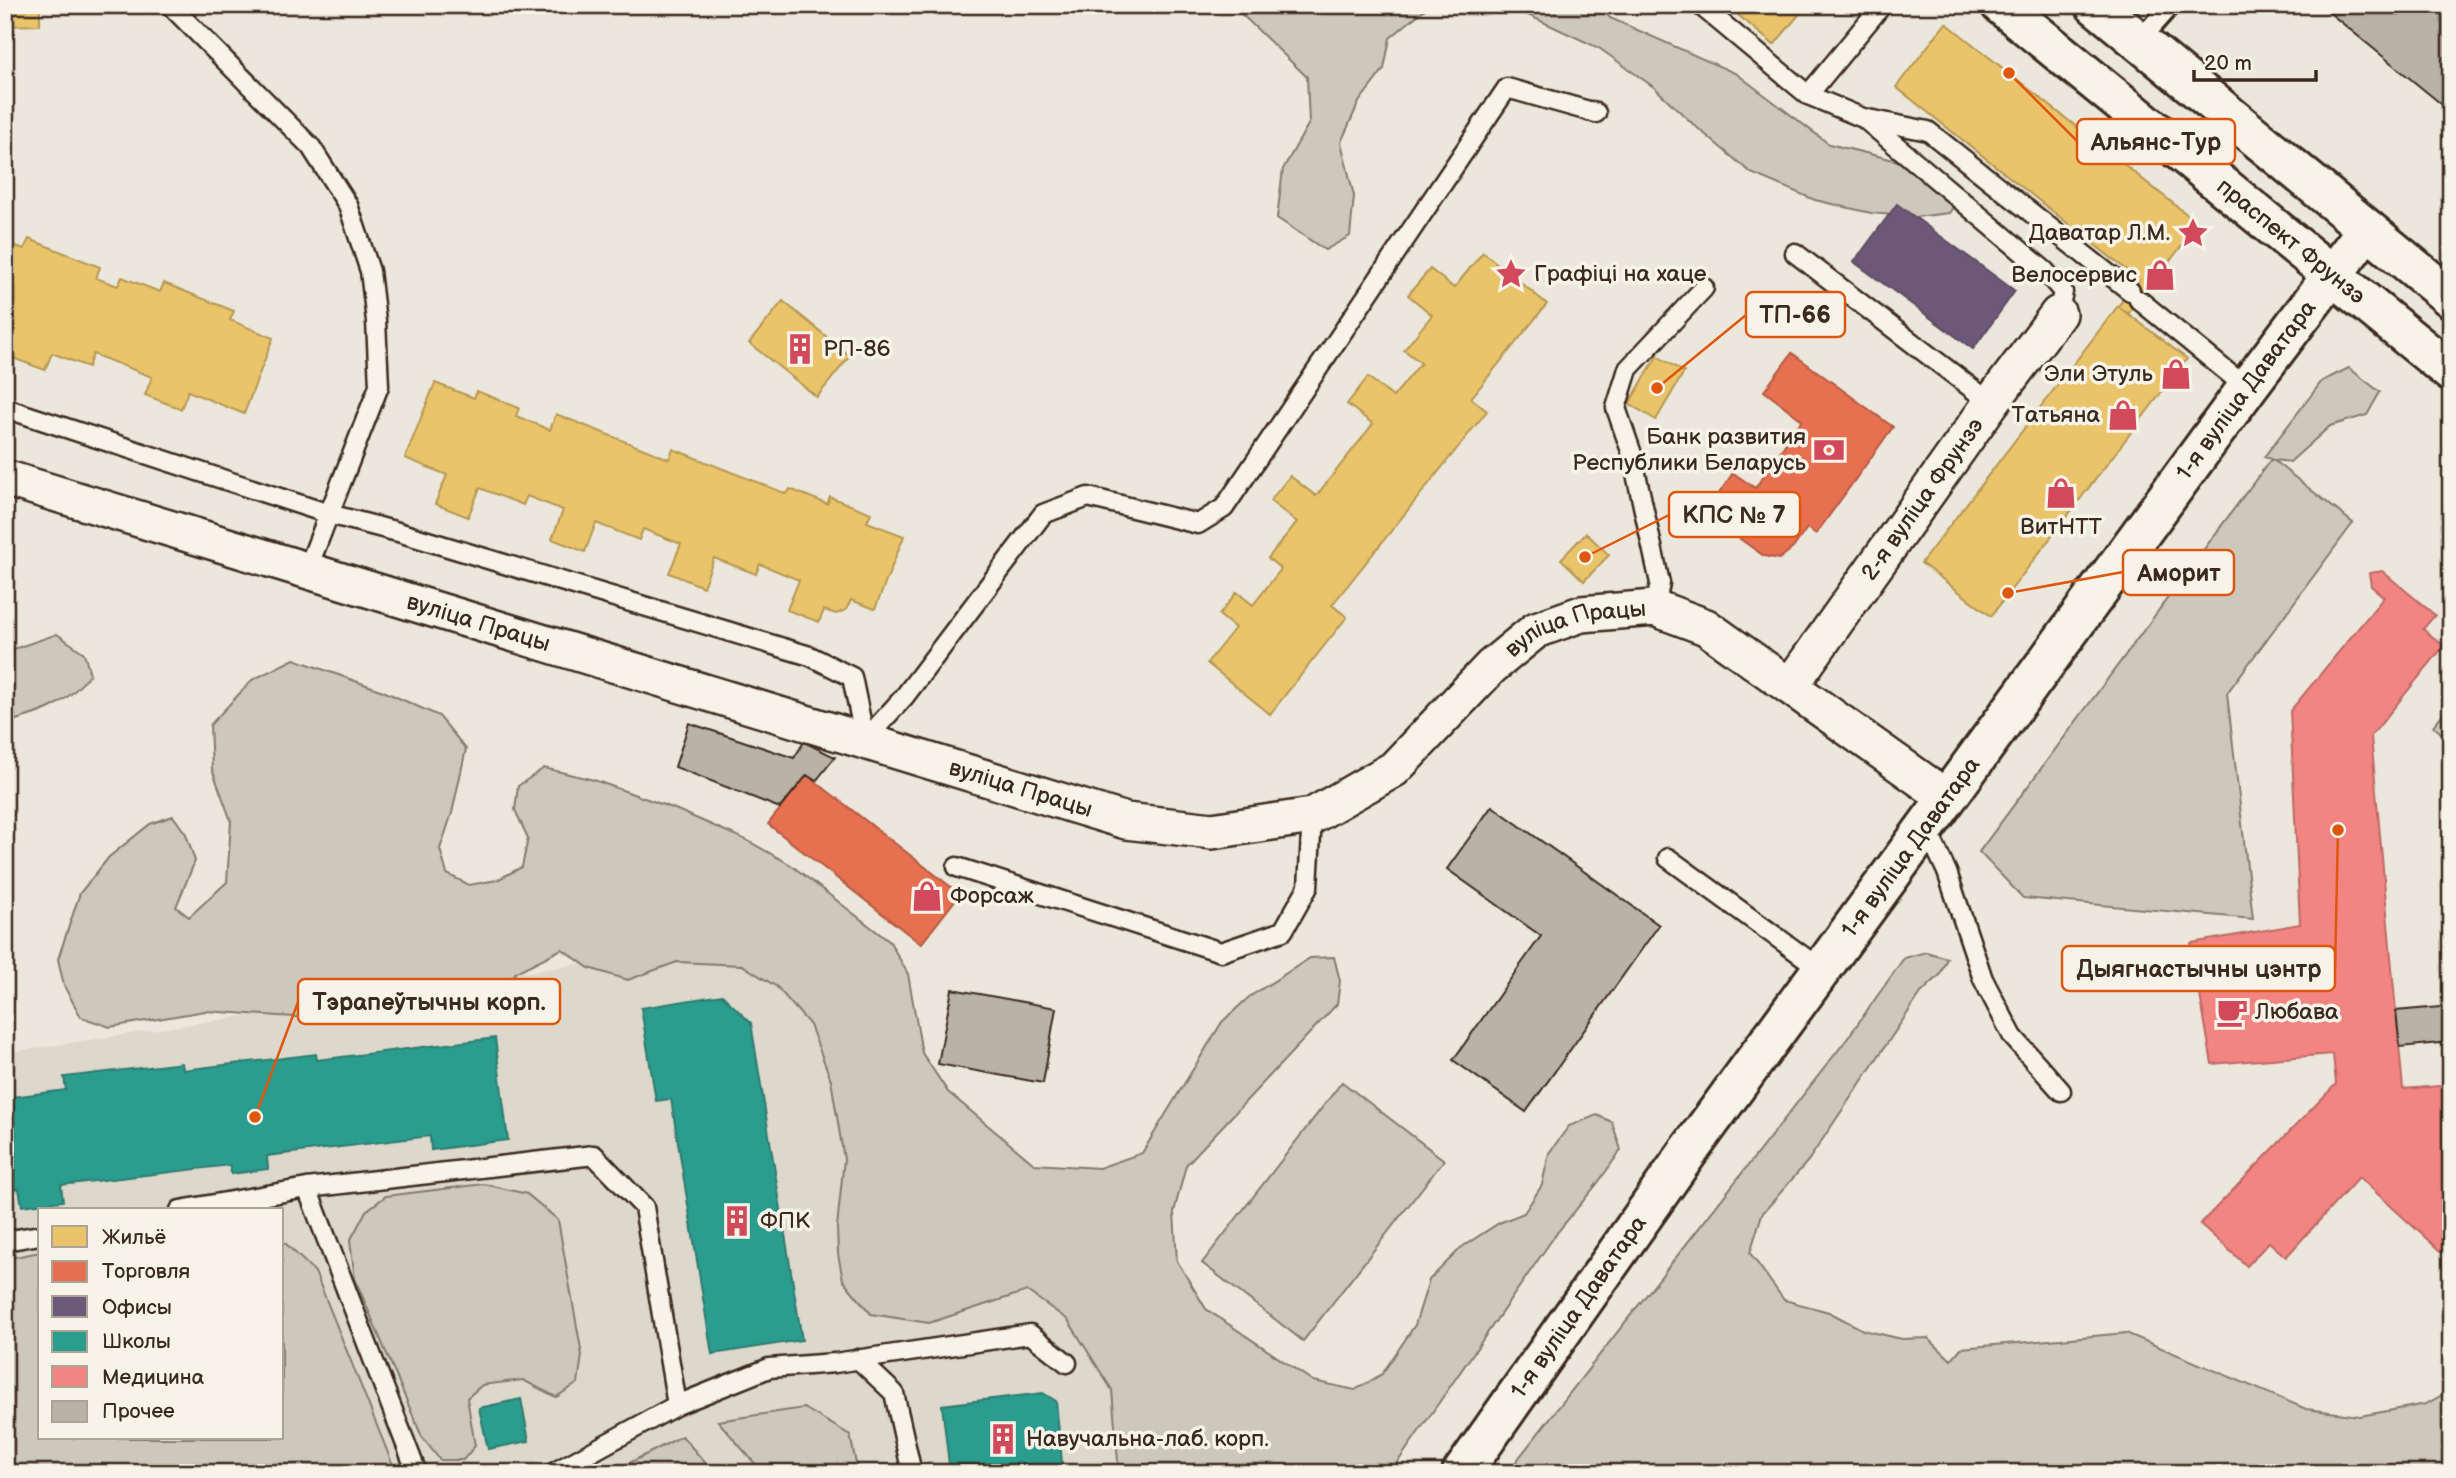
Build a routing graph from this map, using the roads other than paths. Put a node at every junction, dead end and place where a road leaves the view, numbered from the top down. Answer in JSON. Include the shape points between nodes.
{"nodes":[{"id":1,"x":170,"y":5,"type":"edge"},
{"id":2,"x":1700,"y":5,"type":"edge"},
{"id":3,"x":1882,"y":5,"type":"edge"},
{"id":4,"x":2001,"y":5,"type":"edge"},
{"id":5,"x":2095,"y":5,"type":"edge"},
{"id":6,"x":2171,"y":5,"type":"edge"},
{"id":7,"x":2138,"y":41,"type":"junction"},
{"id":8,"x":1808,"y":95,"type":"junction"},
{"id":9,"x":1596,"y":113,"type":"dead end"},
{"id":10,"x":1863,"y":118,"type":"junction"},
{"id":11,"x":2367,"y":229,"type":"junction"},
{"id":12,"x":1795,"y":253,"type":"dead end"},
{"id":13,"x":2331,"y":276,"type":"junction"},
{"id":14,"x":1704,"y":288,"type":"dead end"},
{"id":15,"x":2451,"y":298,"type":"edge"},
{"id":16,"x":2058,"y":314,"type":"joint"},
{"id":17,"x":2451,"y":372,"type":"edge"},
{"id":18,"x":2247,"y":388,"type":"junction"},
{"id":19,"x":1991,"y":403,"type":"junction"},
{"id":20,"x":5,"y":408,"type":"edge"},
{"id":21,"x":5,"y":478,"type":"edge"},
{"id":22,"x":329,"y":514,"type":"junction"},
{"id":23,"x":307,"y":570,"type":"junction"},
{"id":24,"x":1655,"y":608,"type":"junction"},
{"id":25,"x":1790,"y":686,"type":"junction"},
{"id":26,"x":865,"y":740,"type":"junction"},
{"id":27,"x":1936,"y":812,"type":"junction"},
{"id":28,"x":1312,"y":816,"type":"junction"},
{"id":29,"x":1668,"y":858,"type":"dead end"},
{"id":30,"x":957,"y":867,"type":"dead end"},
{"id":31,"x":1822,"y":970,"type":"junction"},
{"id":32,"x":2061,"y":1091,"type":"dead end"},
{"id":33,"x":307,"y":1188,"type":"junction"},
{"id":34,"x":192,"y":1208,"type":"edge"},
{"id":35,"x":38,"y":1235,"type":"edge"},
{"id":36,"x":5,"y":1241,"type":"edge"},
{"id":37,"x":858,"y":1359,"type":"junction"},
{"id":38,"x":1067,"y":1363,"type":"dead end"},
{"id":39,"x":677,"y":1405,"type":"junction"},
{"id":40,"x":417,"y":1473,"type":"edge"},
{"id":41,"x":553,"y":1473,"type":"edge"},
{"id":42,"x":912,"y":1473,"type":"edge"},
{"id":43,"x":1462,"y":1473,"type":"edge"}],
"edges":[{"from":1,"to":22,"type":"lane","via":[[311,147],[348,205],[370,271],[379,386]]},
{"from":2,"to":8,"type":"lane"},
{"from":3,"to":8,"type":"lane"},
{"from":4,"to":13,"type":"street","name":"праспект Фрунзэ"},
{"from":5,"to":7,"type":"street"},
{"from":6,"to":7,"type":"lane"},
{"from":7,"to":11,"type":"street"},
{"from":8,"to":10,"type":"lane"},
{"from":9,"to":26,"type":"lane","via":[[1507,88],[1224,508],[1198,524],[1088,496],[1043,514],[904,697]]},
{"from":10,"to":16,"type":"lane","via":[[2045,271],[2063,292]]},
{"from":10,"to":18,"type":"lane","via":[[1927,131]]},
{"from":11,"to":13,"type":"street","name":"1-я вуліца Даватара"},
{"from":11,"to":15,"type":"street"},
{"from":12,"to":19,"type":"lane"},
{"from":13,"to":17,"type":"street","name":"праспект Фрунзэ"},
{"from":13,"to":18,"type":"street","name":"1-я вуліца Даватара"},
{"from":14,"to":24,"type":"lane","via":[[1628,369],[1616,408],[1631,451],[1660,583]]},
{"from":16,"to":19,"type":"street","name":"2-я вуліца Фрунзэ"},
{"from":18,"to":27,"type":"street","name":"1-я вуліца Даватара"},
{"from":19,"to":25,"type":"street","name":"2-я вуліца Фрунзэ"},
{"from":20,"to":22,"type":"lane"},
{"from":21,"to":23,"type":"street","name":"вуліца Працы"},
{"from":22,"to":23,"type":"lane"},
{"from":22,"to":26,"type":"lane","via":[[810,656],[852,677]]},
{"from":23,"to":26,"type":"street","name":"вуліца Працы"},
{"from":24,"to":25,"type":"street","name":"вуліца Працы","via":[[1706,627]]},
{"from":24,"to":28,"type":"street","name":"вуліца Працы","via":[[1581,614],[1536,630],[1491,667],[1394,769]]},
{"from":25,"to":27,"type":"street","name":"вуліца Працы"},
{"from":26,"to":28,"type":"street","name":"вуліца Працы","via":[[1126,821],[1212,831]]},
{"from":27,"to":31,"type":"street","name":"1-я вуліца Даватара"},
{"from":27,"to":32,"type":"lane","via":[[1947,872],[1983,979],[2012,1037]]},
{"from":28,"to":30,"type":"lane","via":[[1308,887],[1283,932],[1221,952]]},
{"from":29,"to":31,"type":"lane"},
{"from":31,"to":43,"type":"street","name":"1-я вуліца Даватара"},
{"from":33,"to":34,"type":"lane"},
{"from":33,"to":39,"type":"lane","via":[[594,1155],[644,1207]]},
{"from":33,"to":40,"type":"lane"},
{"from":35,"to":36,"type":"lane"},
{"from":37,"to":38,"type":"lane","via":[[1030,1334]]},
{"from":37,"to":39,"type":"lane","via":[[769,1368]]},
{"from":37,"to":42,"type":"lane","via":[[894,1393]]},
{"from":39,"to":41,"type":"lane"}]}
